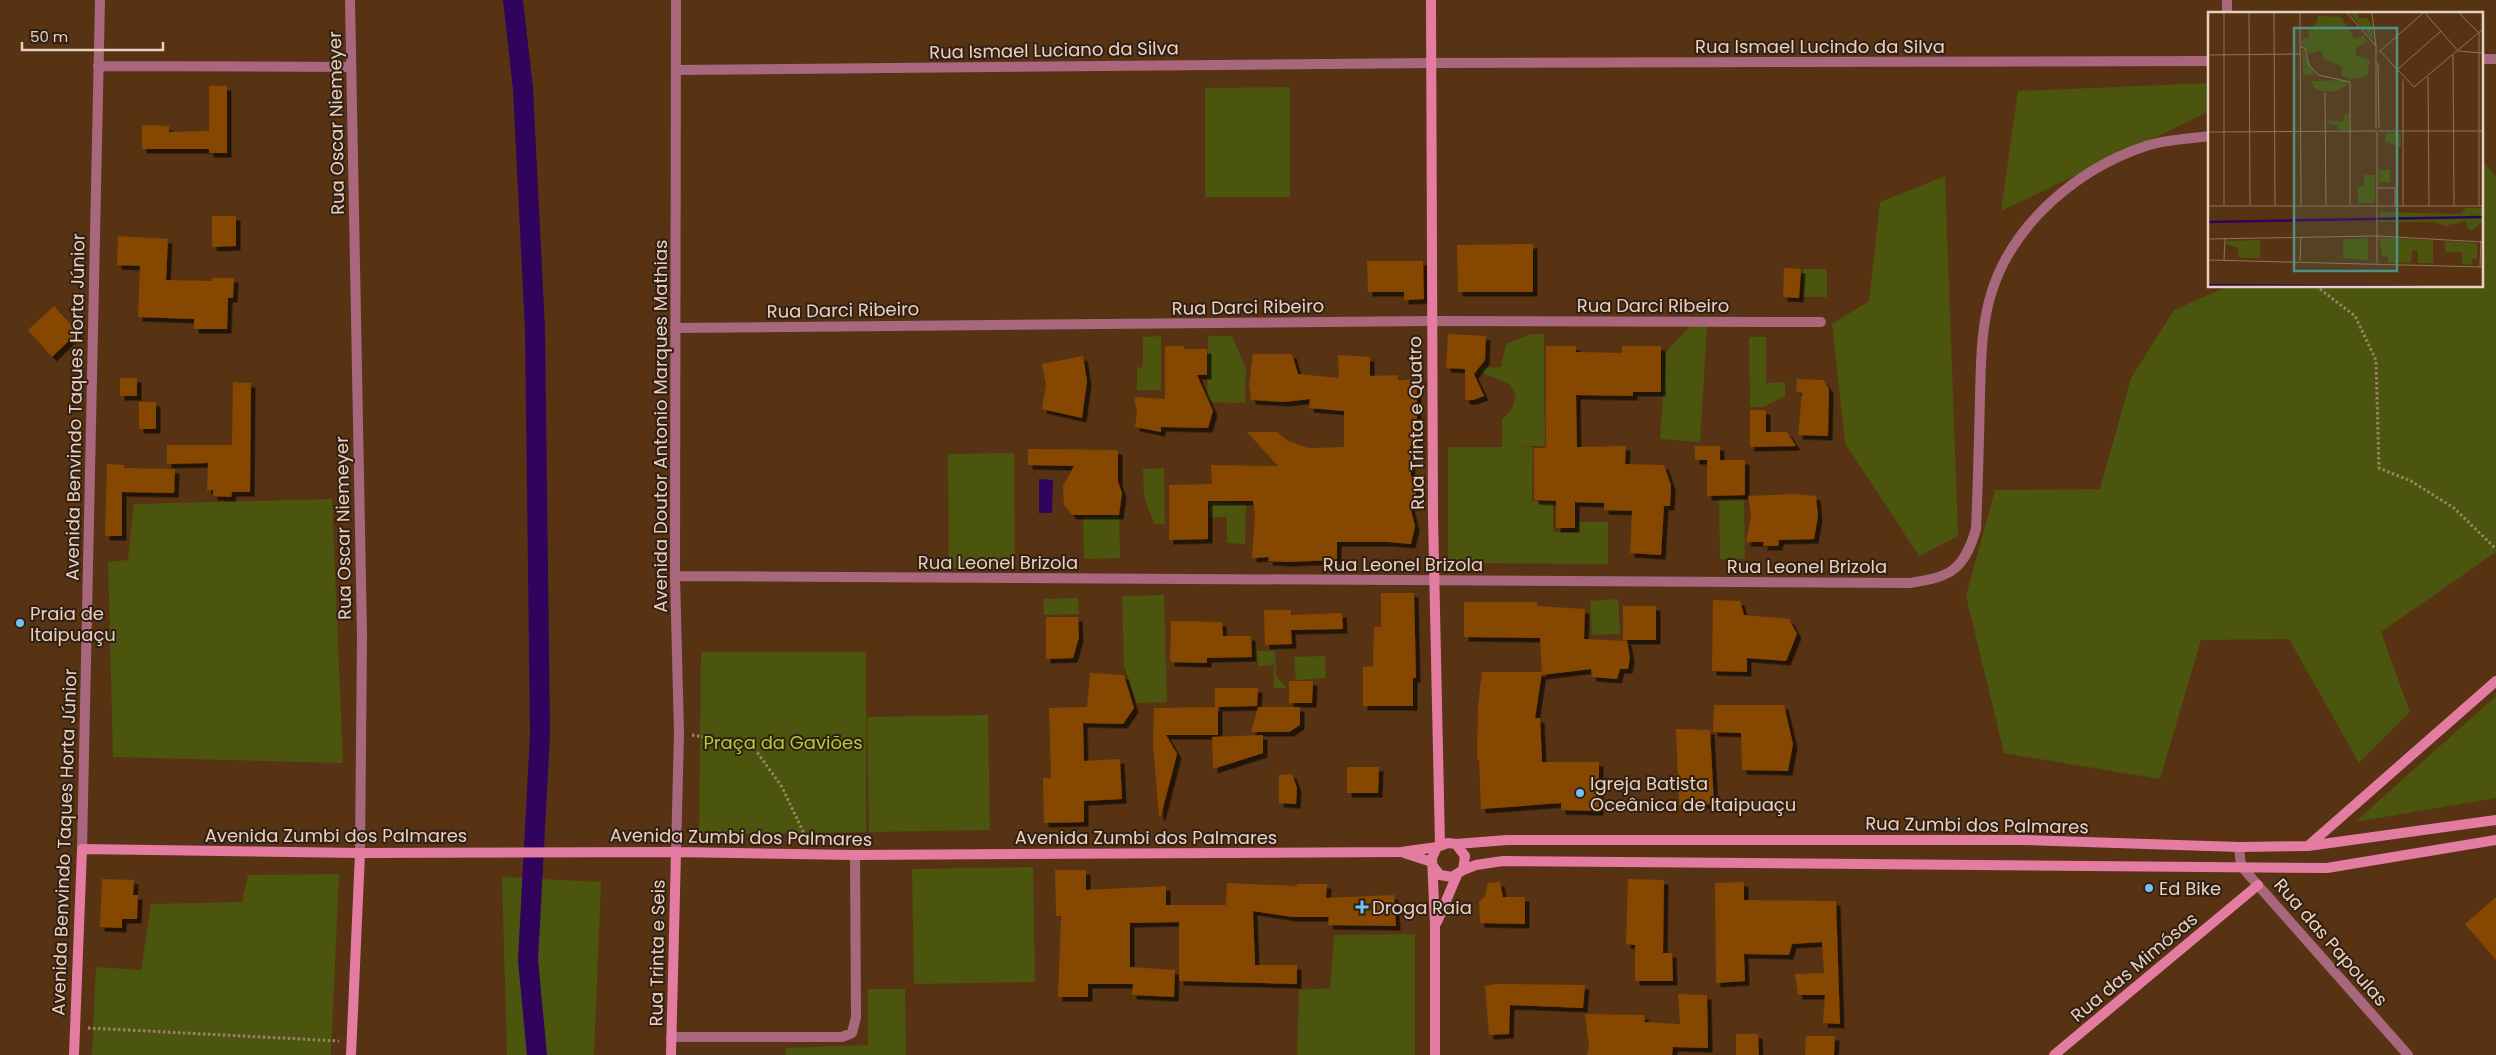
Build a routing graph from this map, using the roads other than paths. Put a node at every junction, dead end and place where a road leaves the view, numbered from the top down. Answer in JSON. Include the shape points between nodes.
{"nodes":[{"id":1,"x":100,"y":0,"type":"edge"},
{"id":2,"x":350,"y":0,"type":"edge"},
{"id":3,"x":676,"y":0,"type":"edge"},
{"id":4,"x":1432,"y":0,"type":"edge"},
{"id":5,"x":2208,"y":61,"type":"edge"},
{"id":6,"x":1431,"y":63,"type":"junction"},
{"id":7,"x":98,"y":66,"type":"junction"},
{"id":8,"x":351,"y":67,"type":"junction"},
{"id":9,"x":677,"y":70,"type":"junction"},
{"id":10,"x":2208,"y":136,"type":"edge"},
{"id":11,"x":1431,"y":321,"type":"junction"},
{"id":12,"x":1821,"y":322,"type":"dead end"},
{"id":13,"x":675,"y":328,"type":"junction"},
{"id":14,"x":676,"y":576,"type":"junction"},
{"id":15,"x":1434,"y":581,"type":"junction"},
{"id":16,"x":2496,"y":681,"type":"edge"},
{"id":17,"x":2496,"y":820,"type":"edge"},
{"id":18,"x":2496,"y":840,"type":"edge"},
{"id":19,"x":1456,"y":844,"type":"junction"},
{"id":20,"x":1439,"y":846,"type":"junction"},
{"id":21,"x":2308,"y":846,"type":"junction"},
{"id":22,"x":2239,"y":847,"type":"junction"},
{"id":23,"x":82,"y":849,"type":"junction"},
{"id":24,"x":676,"y":852,"type":"junction"},
{"id":25,"x":1400,"y":852,"type":"junction"},
{"id":26,"x":360,"y":853,"type":"junction"},
{"id":27,"x":855,"y":855,"type":"junction"},
{"id":28,"x":1432,"y":864,"type":"junction"},
{"id":29,"x":2241,"y":866,"type":"junction"},
{"id":30,"x":1460,"y":873,"type":"junction"},
{"id":31,"x":2258,"y":885,"type":"junction"},
{"id":32,"x":1435,"y":925,"type":"junction"},
{"id":33,"x":671,"y":1037,"type":"junction"},
{"id":34,"x":2058,"y":1054,"type":"edge"},
{"id":35,"x":74,"y":1055,"type":"edge"},
{"id":36,"x":351,"y":1055,"type":"edge"},
{"id":37,"x":671,"y":1055,"type":"edge"},
{"id":38,"x":1435,"y":1055,"type":"edge"},
{"id":39,"x":2408,"y":1055,"type":"edge"}],
"edges":[{"from":1,"to":7,"type":"street","name":"Avenida Benvindo Taques Horta Júnior"},
{"from":2,"to":8,"type":"street","name":"Rua Oscar Niemeyer"},
{"from":3,"to":9,"type":"street","name":"Avenida Doutor Antonio Marques Mathias"},
{"from":4,"to":6,"type":"street","name":"Rua Trinta e Quatro"},
{"from":5,"to":6,"type":"street","name":"Rua Ismael Lucindo da Silva"},
{"from":6,"to":9,"type":"street","name":"Rua Ismael Luciano da Silva"},
{"from":6,"to":11,"type":"street","name":"Rua Trinta e Quatro"},
{"from":7,"to":8,"type":"street"},
{"from":7,"to":23,"type":"street","name":"Avenida Benvindo Taques Horta Júnior"},
{"from":8,"to":26,"type":"street","name":"Rua Oscar Niemeyer","via":[[362,634]]},
{"from":9,"to":13,"type":"street","name":"Avenida Doutor Antonio Marques Mathias"},
{"from":10,"to":15,"type":"street","name":"Rua Leonel Brizola","via":[[2148,145],[2113,159],[2078,180],[2041,212],[2012,244],[1992,291],[1982,347],[1976,529],[1965,558],[1940,578],[1910,583]]},
{"from":11,"to":12,"type":"street","name":"Rua Darci Ribeiro"},
{"from":11,"to":13,"type":"street","name":"Rua Darci Ribeiro"},
{"from":11,"to":15,"type":"street","name":"Rua Trinta e Quatro"},
{"from":13,"to":14,"type":"street","name":"Avenida Doutor Antonio Marques Mathias"},
{"from":14,"to":15,"type":"street","name":"Rua Leonel Brizola"},
{"from":14,"to":24,"type":"street","name":"Avenida Doutor Antonio Marques Mathias","via":[[679,732]]},
{"from":15,"to":20,"type":"street","name":"Rua Trinta e Quatro"},
{"from":16,"to":21,"type":"street"},
{"from":17,"to":21,"type":"street","name":"Rua Zumbi dos Palmares"},
{"from":18,"to":29,"type":"street","via":[[2327,868]]},
{"from":19,"to":20,"type":"street"},
{"from":19,"to":22,"type":"street","name":"Rua Zumbi dos Palmares","via":[[1507,840],[2024,840]]},
{"from":19,"to":30,"type":"street","via":[[1465,856]]},
{"from":20,"to":25,"type":"street"},
{"from":20,"to":28,"type":"street"},
{"from":21,"to":22,"type":"street","name":"Rua Zumbi dos Palmares"},
{"from":22,"to":29,"type":"street"},
{"from":23,"to":26,"type":"street","name":"Avenida Zumbi dos Palmares"},
{"from":23,"to":35,"type":"street","name":"Avenida Benvindo Taques Horta Júnior"},
{"from":24,"to":26,"type":"street","name":"Avenida Zumbi dos Palmares"},
{"from":24,"to":27,"type":"street","name":"Avenida Zumbi dos Palmares"},
{"from":24,"to":33,"type":"street","name":"Rua Trinta e Seis"},
{"from":25,"to":27,"type":"street","name":"Avenida Zumbi dos Palmares"},
{"from":25,"to":28,"type":"street"},
{"from":26,"to":36,"type":"street","name":"Rua Oscar Niemeyer"},
{"from":27,"to":33,"type":"street","via":[[856,1017],[852,1033],[842,1037]]},
{"from":28,"to":30,"type":"street","via":[[1440,875],[1446,877]]},
{"from":28,"to":32,"type":"street"},
{"from":29,"to":30,"type":"street","via":[[1503,861],[1476,865]]},
{"from":29,"to":31,"type":"street","name":"Rua das Papoulas"},
{"from":30,"to":32,"type":"street"},
{"from":31,"to":34,"type":"street","name":"Rua das Mimósas"},
{"from":31,"to":39,"type":"street","name":"Rua das Papoulas"},
{"from":32,"to":38,"type":"street"},
{"from":33,"to":37,"type":"street","name":"Rua Trinta e Seis"}]}
